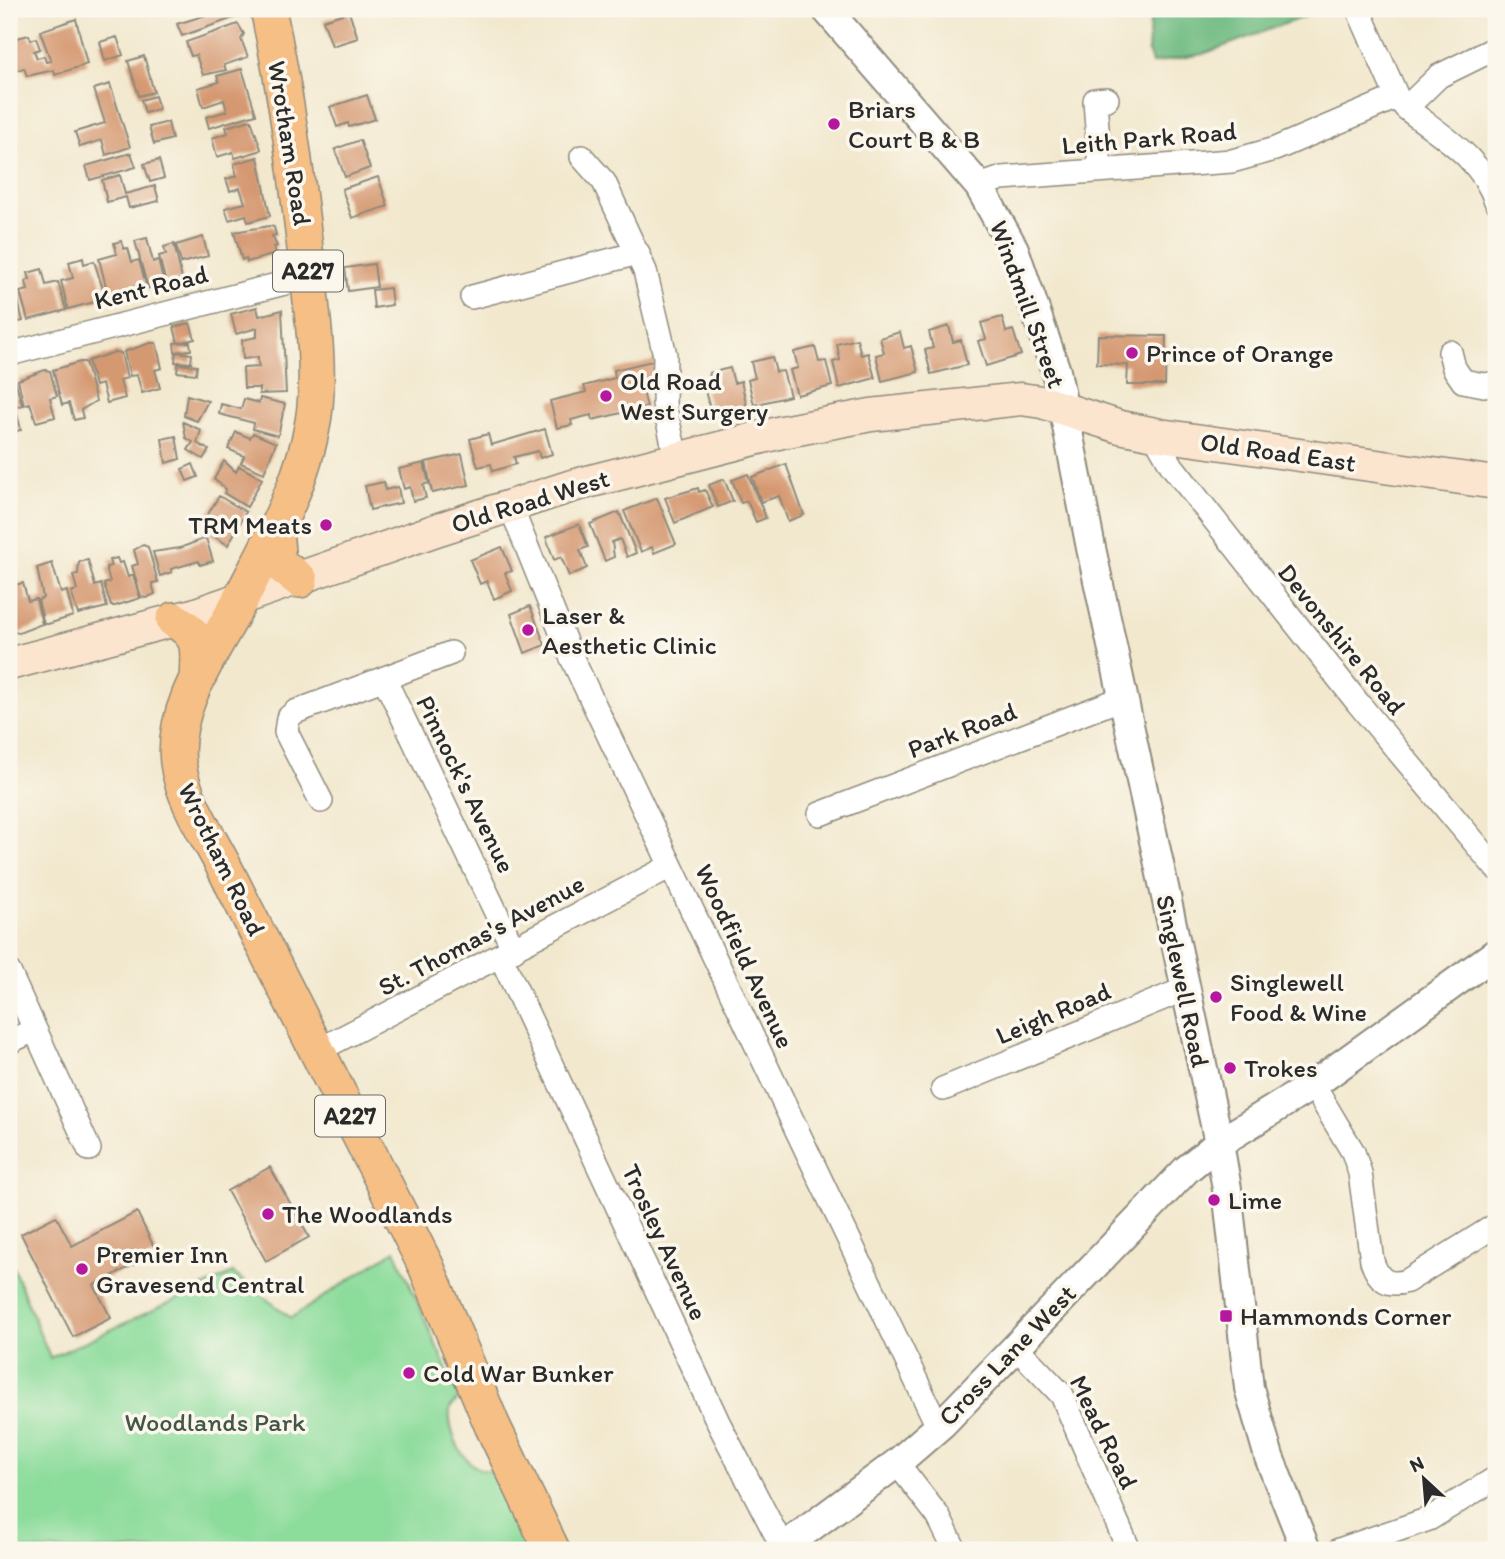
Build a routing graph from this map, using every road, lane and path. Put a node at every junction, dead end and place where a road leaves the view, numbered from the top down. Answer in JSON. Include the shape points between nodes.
{"nodes":[{"id":1,"x":268,"y":9,"type":"edge"},
{"id":2,"x":825,"y":9,"type":"edge"},
{"id":3,"x":1358,"y":9,"type":"edge"},
{"id":4,"x":1496,"y":48,"type":"edge"},
{"id":5,"x":1094,"y":100,"type":"dead end"},
{"id":6,"x":1401,"y":102,"type":"junction"},
{"id":7,"x":582,"y":157,"type":"dead end"},
{"id":8,"x":1100,"y":170,"type":"junction"},
{"id":9,"x":979,"y":187,"type":"junction"},
{"id":10,"x":1496,"y":201,"type":"edge"},
{"id":11,"x":638,"y":253,"type":"junction"},
{"id":12,"x":308,"y":277,"type":"junction"},
{"id":13,"x":472,"y":297,"type":"dead end"},
{"id":14,"x":1450,"y":352,"type":"dead end"},
{"id":15,"x":9,"y":354,"type":"edge"},
{"id":16,"x":1496,"y":383,"type":"edge"},
{"id":17,"x":1064,"y":408,"type":"junction"},
{"id":18,"x":1160,"y":435,"type":"junction"},
{"id":19,"x":676,"y":457,"type":"junction"},
{"id":20,"x":1496,"y":483,"type":"edge"},
{"id":21,"x":510,"y":505,"type":"junction"},
{"id":22,"x":275,"y":530,"type":"junction"},
{"id":23,"x":300,"y":580,"type":"junction"},
{"id":24,"x":240,"y":600,"type":"junction"},
{"id":25,"x":174,"y":620,"type":"junction"},
{"id":26,"x":439,"y":651,"type":"dead end"},
{"id":27,"x":9,"y":664,"type":"edge"},
{"id":28,"x":197,"y":680,"type":"junction"},
{"id":29,"x":385,"y":680,"type":"junction"},
{"id":30,"x":1123,"y":698,"type":"junction"},
{"id":31,"x":321,"y":801,"type":"dead end"},
{"id":32,"x":820,"y":814,"type":"dead end"},
{"id":33,"x":671,"y":866,"type":"junction"},
{"id":34,"x":1496,"y":868,"type":"edge"},
{"id":35,"x":1496,"y":953,"type":"edge"},
{"id":36,"x":508,"y":954,"type":"junction"},
{"id":37,"x":9,"y":972,"type":"edge"},
{"id":38,"x":1185,"y":989,"type":"junction"},
{"id":39,"x":34,"y":1030,"type":"junction"},
{"id":40,"x":9,"y":1042,"type":"edge"},
{"id":41,"x":317,"y":1051,"type":"junction"},
{"id":42,"x":1312,"y":1085,"type":"junction"},
{"id":43,"x":943,"y":1089,"type":"dead end"},
{"id":44,"x":1219,"y":1143,"type":"junction"},
{"id":45,"x":89,"y":1149,"type":"dead end"},
{"id":46,"x":1496,"y":1225,"type":"edge"},
{"id":47,"x":1016,"y":1347,"type":"junction"},
{"id":48,"x":942,"y":1424,"type":"junction"},
{"id":49,"x":897,"y":1463,"type":"junction"},
{"id":50,"x":1496,"y":1478,"type":"edge"},
{"id":51,"x":782,"y":1549,"type":"edge"},
{"id":52,"x":552,"y":1550,"type":"edge"},
{"id":53,"x":955,"y":1550,"type":"edge"},
{"id":54,"x":1129,"y":1550,"type":"edge"},
{"id":55,"x":1306,"y":1550,"type":"edge"},
{"id":56,"x":1339,"y":1550,"type":"edge"}],
"edges":[{"from":1,"to":12,"type":"main road","name":"Wrotham Road","number":"A227"},
{"from":2,"to":9,"type":"street","name":"Windmill Street"},
{"from":3,"to":6,"type":"street"},
{"from":4,"to":6,"type":"street","name":"Leith Park Road","via":[[1439,76]]},
{"from":5,"to":8,"type":"street"},
{"from":6,"to":8,"type":"street","name":"Leith Park Road","via":[[1232,162]]},
{"from":6,"to":10,"type":"street","via":[[1475,163]]},
{"from":7,"to":11,"type":"street","via":[[604,182]]},
{"from":8,"to":9,"type":"street","name":"Leith Park Road","via":[[1002,177]]},
{"from":9,"to":17,"type":"street","name":"Windmill Street","via":[[1014,249]]},
{"from":11,"to":13,"type":"street"},
{"from":11,"to":19,"type":"street","via":[[664,348],[664,404]]},
{"from":12,"to":15,"type":"street","name":"Kent Road"},
{"from":12,"to":22,"type":"main road","name":"Wrotham Road","number":"A227","via":[[317,365],[315,408],[303,461]]},
{"from":14,"to":16,"type":"street","via":[[1463,381],[1484,386]]},
{"from":17,"to":18,"type":"main road","name":"Old Road East"},
{"from":17,"to":19,"type":"main road","name":"Old Road West","via":[[1021,399],[918,409],[782,432]]},
{"from":17,"to":30,"type":"street","name":"Singlewell Road"},
{"from":18,"to":20,"type":"main road","name":"Old Road East"},
{"from":18,"to":34,"type":"street","name":"Devonshire Road","via":[[1160,445],[1172,466],[1262,584]]},
{"from":19,"to":21,"type":"main road","name":"Old Road West"},
{"from":21,"to":23,"type":"main road","name":"Old Road West"},
{"from":21,"to":33,"type":"street","name":"Woodfield Avenue","via":[[570,654]]},
{"from":22,"to":23,"type":"main road","number":"A227","via":[[278,563]]},
{"from":22,"to":24,"type":"main road","name":"Wrotham Road","number":"A227"},
{"from":23,"to":24,"type":"main road","name":"Old Road West"},
{"from":24,"to":25,"type":"main road","name":"Old Road West"},
{"from":24,"to":28,"type":"main road","name":"Wrotham Road","number":"A227"},
{"from":25,"to":27,"type":"main road","name":"Old Road West"},
{"from":25,"to":28,"type":"main road","number":"A227","via":[[189,629],[197,642]]},
{"from":26,"to":29,"type":"street"},
{"from":28,"to":41,"type":"main road","name":"Wrotham Road","number":"A227","via":[[178,741],[184,783]]},
{"from":29,"to":31,"type":"street","via":[[288,718],[286,732]]},
{"from":29,"to":36,"type":"street","name":"Pinnock's Avenue"},
{"from":30,"to":32,"type":"street","name":"Park Road"},
{"from":30,"to":38,"type":"street","name":"Singlewell Road"},
{"from":33,"to":36,"type":"street","name":"St. Thomas's Avenue"},
{"from":33,"to":48,"type":"street","name":"Woodfield Avenue","via":[[933,1416]]},
{"from":35,"to":42,"type":"street","name":"Cross Lane West"},
{"from":36,"to":41,"type":"street","name":"St. Thomas's Avenue"},
{"from":36,"to":51,"type":"street","name":"Trosley Avenue","via":[[730,1445]]},
{"from":37,"to":39,"type":"street"},
{"from":38,"to":43,"type":"street","name":"Leigh Road"},
{"from":38,"to":44,"type":"street","name":"Singlewell Road"},
{"from":39,"to":40,"type":"street"},
{"from":39,"to":45,"type":"street"},
{"from":41,"to":52,"type":"main road","name":"Wrotham Road","number":"A227","via":[[426,1266],[492,1425]]},
{"from":42,"to":44,"type":"street","name":"Cross Lane West"},
{"from":42,"to":46,"type":"street","via":[[1353,1152],[1372,1261],[1386,1283],[1408,1281]]},
{"from":44,"to":47,"type":"street","name":"Cross Lane West","via":[[1178,1179]]},
{"from":44,"to":55,"type":"street","name":"Singlewell Road","via":[[1249,1388],[1269,1457]]},
{"from":47,"to":48,"type":"street","name":"Cross Lane West"},
{"from":47,"to":54,"type":"street","name":"Mead Road","via":[[1062,1395]]},
{"from":48,"to":49,"type":"street","name":"Cross Lane West"},
{"from":49,"to":51,"type":"street","name":"Cross Lane West"},
{"from":49,"to":53,"type":"street","via":[[938,1516]]},
{"from":50,"to":56,"type":"street","via":[[1429,1519]]}]}
